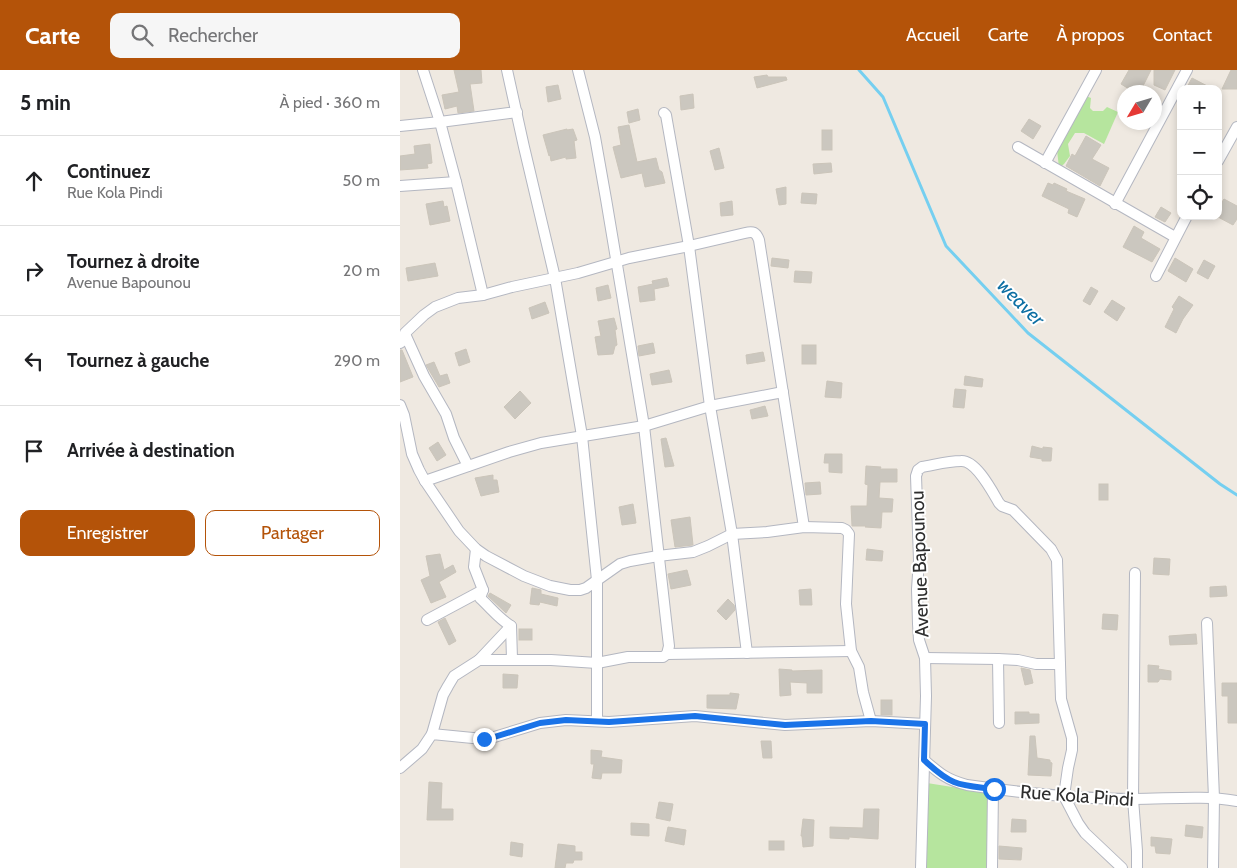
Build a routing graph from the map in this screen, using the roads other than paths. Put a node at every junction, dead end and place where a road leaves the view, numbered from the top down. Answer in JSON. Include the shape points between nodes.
{"nodes":[{"id":1,"x":422,"y":70,"type":"edge"},
{"id":2,"x":507,"y":70,"type":"edge"},
{"id":3,"x":578,"y":70,"type":"edge"},
{"id":4,"x":1096,"y":70,"type":"edge"},
{"id":5,"x":1187,"y":70,"type":"edge"},
{"id":6,"x":517,"y":112,"type":"junction"},
{"id":7,"x":664,"y":113,"type":"dead end"},
{"id":8,"x":440,"y":122,"type":"junction"},
{"id":9,"x":400,"y":126,"type":"edge"},
{"id":10,"x":1237,"y":127,"type":"edge"},
{"id":11,"x":1018,"y":147,"type":"dead end"},
{"id":12,"x":1222,"y":154,"type":"edge"},
{"id":13,"x":1045,"y":162,"type":"junction"},
{"id":14,"x":456,"y":182,"type":"junction"},
{"id":15,"x":400,"y":186,"type":"edge"},
{"id":16,"x":1115,"y":204,"type":"junction"},
{"id":17,"x":1185,"y":220,"type":"edge"},
{"id":18,"x":1176,"y":238,"type":"junction"},
{"id":19,"x":689,"y":246,"type":"junction"},
{"id":20,"x":616,"y":262,"type":"junction"},
{"id":21,"x":1156,"y":276,"type":"dead end"},
{"id":22,"x":555,"y":278,"type":"junction"},
{"id":23,"x":483,"y":296,"type":"junction"},
{"id":24,"x":402,"y":338,"type":"edge"},
{"id":25,"x":782,"y":392,"type":"junction"},
{"id":26,"x":400,"y":405,"type":"edge"},
{"id":27,"x":710,"y":406,"type":"junction"},
{"id":28,"x":644,"y":426,"type":"junction"},
{"id":29,"x":582,"y":436,"type":"junction"},
{"id":30,"x":468,"y":466,"type":"junction"},
{"id":31,"x":425,"y":481,"type":"junction"},
{"id":32,"x":804,"y":527,"type":"junction"},
{"id":33,"x":732,"y":534,"type":"junction"},
{"id":34,"x":476,"y":549,"type":"junction"},
{"id":35,"x":658,"y":556,"type":"junction"},
{"id":36,"x":1136,"y":572,"type":"dead end"},
{"id":37,"x":596,"y":580,"type":"junction"},
{"id":38,"x":483,"y":590,"type":"junction"},
{"id":39,"x":427,"y":620,"type":"dead end"},
{"id":40,"x":1207,"y":623,"type":"dead end"},
{"id":41,"x":511,"y":626,"type":"junction"},
{"id":42,"x":851,"y":651,"type":"junction"},
{"id":43,"x":747,"y":652,"type":"junction"},
{"id":44,"x":667,"y":654,"type":"junction"},
{"id":45,"x":925,"y":658,"type":"junction"},
{"id":46,"x":512,"y":659,"type":"junction"},
{"id":47,"x":998,"y":659,"type":"junction"},
{"id":48,"x":480,"y":660,"type":"junction"},
{"id":49,"x":597,"y":663,"type":"junction"},
{"id":50,"x":1060,"y":664,"type":"junction"},
{"id":51,"x":597,"y":720,"type":"junction"},
{"id":52,"x":871,"y":721,"type":"junction"},
{"id":53,"x":998,"y":723,"type":"dead end"},
{"id":54,"x":925,"y":724,"type":"junction"},
{"id":55,"x":432,"y":734,"type":"junction"},
{"id":56,"x":924,"y":760,"type":"junction"},
{"id":57,"x":400,"y":768,"type":"edge"},
{"id":58,"x":994,"y":789,"type":"junction"},
{"id":59,"x":1064,"y":796,"type":"junction"},
{"id":60,"x":1214,"y":798,"type":"junction"},
{"id":61,"x":1133,"y":799,"type":"junction"},
{"id":62,"x":1237,"y":801,"type":"edge"},
{"id":63,"x":919,"y":867,"type":"edge"},
{"id":64,"x":992,"y":868,"type":"edge"},
{"id":65,"x":1122,"y":868,"type":"edge"},
{"id":66,"x":1137,"y":868,"type":"edge"},
{"id":67,"x":1213,"y":868,"type":"edge"}],
"edges":[{"from":1,"to":8,"type":"street"},
{"from":2,"to":6,"type":"street"},
{"from":3,"to":20,"type":"street","via":[[596,146]]},
{"from":4,"to":13,"type":"street"},
{"from":5,"to":16,"type":"street"},
{"from":6,"to":8,"type":"street"},
{"from":6,"to":22,"type":"street"},
{"from":7,"to":19,"type":"street"},
{"from":8,"to":9,"type":"street"},
{"from":8,"to":14,"type":"street"},
{"from":10,"to":12,"type":"street"},
{"from":11,"to":13,"type":"street"},
{"from":13,"to":16,"type":"street"},
{"from":14,"to":15,"type":"street"},
{"from":14,"to":23,"type":"street"},
{"from":16,"to":18,"type":"street"},
{"from":17,"to":18,"type":"street"},
{"from":18,"to":21,"type":"street"},
{"from":19,"to":20,"type":"street"},
{"from":19,"to":25,"type":"street","via":[[745,233],[756,234]]},
{"from":19,"to":27,"type":"street"},
{"from":20,"to":22,"type":"street"},
{"from":20,"to":28,"type":"street"},
{"from":22,"to":23,"type":"street"},
{"from":22,"to":29,"type":"street"},
{"from":23,"to":24,"type":"street","via":[[458,298],[435,307]]},
{"from":24,"to":30,"type":"street","via":[[446,414]]},
{"from":25,"to":27,"type":"street"},
{"from":25,"to":32,"type":"street"},
{"from":26,"to":31,"type":"street","via":[[412,454]]},
{"from":27,"to":28,"type":"street"},
{"from":27,"to":33,"type":"street"},
{"from":28,"to":29,"type":"street"},
{"from":28,"to":35,"type":"street"},
{"from":29,"to":30,"type":"street","via":[[541,443]]},
{"from":29,"to":37,"type":"street"},
{"from":30,"to":31,"type":"street"},
{"from":31,"to":34,"type":"street"},
{"from":32,"to":33,"type":"street"},
{"from":32,"to":42,"type":"street","via":[[842,528],[849,534],[846,604]]},
{"from":33,"to":35,"type":"street","via":[[693,552]]},
{"from":33,"to":43,"type":"street"},
{"from":34,"to":37,"type":"street","via":[[524,576],[550,586],[580,590]]},
{"from":34,"to":38,"type":"street","via":[[474,567]]},
{"from":35,"to":37,"type":"street","via":[[620,564]]},
{"from":35,"to":44,"type":"street","via":[[669,646]]},
{"from":36,"to":61,"type":"street"},
{"from":37,"to":49,"type":"street"},
{"from":38,"to":39,"type":"street"},
{"from":38,"to":41,"type":"street","via":[[480,598]]},
{"from":40,"to":60,"type":"street"},
{"from":41,"to":46,"type":"street"},
{"from":41,"to":48,"type":"street"},
{"from":42,"to":43,"type":"street"},
{"from":42,"to":52,"type":"street","via":[[859,667]]},
{"from":43,"to":44,"type":"street"},
{"from":44,"to":49,"type":"street"},
{"from":45,"to":47,"type":"street"},
{"from":45,"to":50,"type":"street","name":"Avenue Bapounou","via":[[918,624],[916,476],[922,467],[963,460],[982,476],[999,503],[1013,510],[1051,549],[1056,560]]},
{"from":45,"to":54,"type":"street","name":"Avenue Bapounou"},
{"from":46,"to":48,"type":"street"},
{"from":46,"to":49,"type":"street"},
{"from":47,"to":50,"type":"street"},
{"from":47,"to":53,"type":"street"},
{"from":48,"to":55,"type":"street","via":[[454,676],[443,695]]},
{"from":49,"to":51,"type":"street"},
{"from":50,"to":59,"type":"street","via":[[1061,699],[1072,738]]},
{"from":51,"to":52,"type":"street","via":[[695,716],[785,725]]},
{"from":51,"to":55,"type":"street","via":[[540,723],[484,739]]},
{"from":52,"to":54,"type":"street"},
{"from":54,"to":56,"type":"street","name":"Avenue Bapounou"},
{"from":55,"to":57,"type":"street","via":[[422,749]]},
{"from":56,"to":58,"type":"street","name":"Rue Kola Pindi","via":[[954,782]]},
{"from":56,"to":63,"type":"street","name":"Avenue Bapounou"},
{"from":58,"to":59,"type":"street","name":"Rue Kola Pindi"},
{"from":58,"to":64,"type":"street"},
{"from":59,"to":61,"type":"street","name":"Rue Kola Pindi"},
{"from":59,"to":65,"type":"street","via":[[1085,833]]},
{"from":60,"to":61,"type":"street","name":"Rue Kola Pindi"},
{"from":60,"to":62,"type":"street","name":"Rue Kola Pindi"},
{"from":60,"to":67,"type":"street"},
{"from":61,"to":66,"type":"street"}]}
